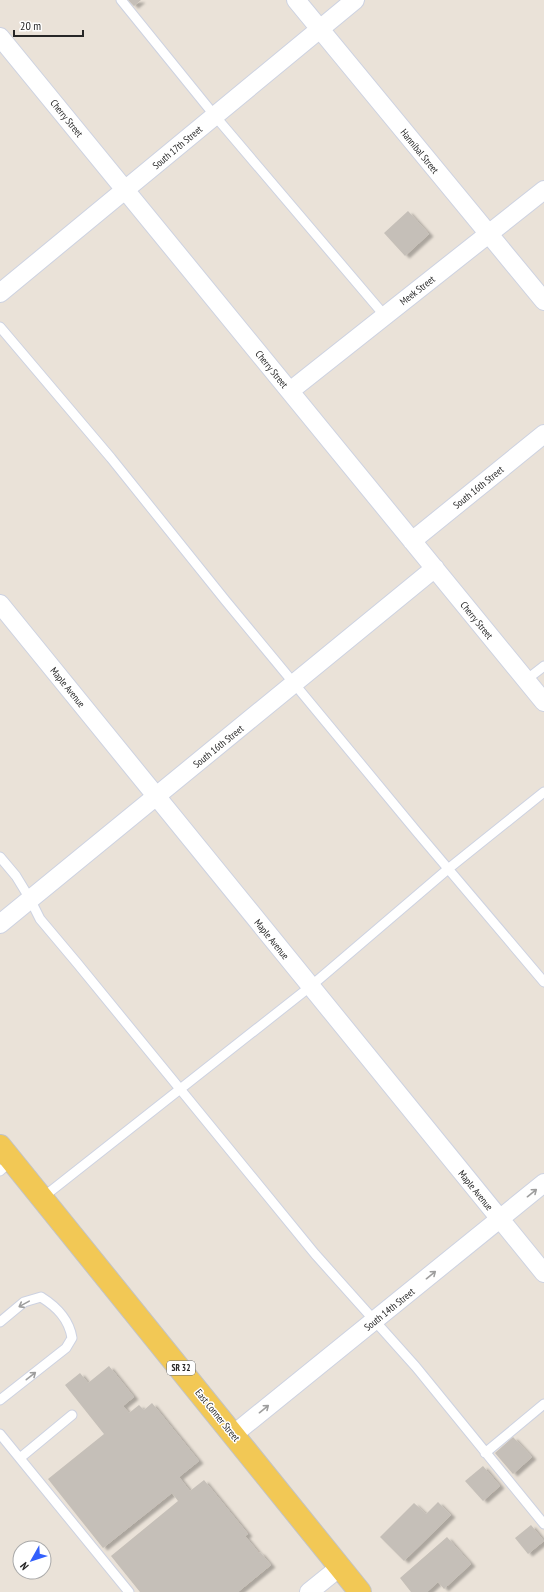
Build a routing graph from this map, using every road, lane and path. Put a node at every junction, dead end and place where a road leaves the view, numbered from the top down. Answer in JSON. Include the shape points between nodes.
{"nodes":[{"id":1,"x":121,"y":0,"type":"edge"},
{"id":2,"x":296,"y":0,"type":"edge"},
{"id":3,"x":355,"y":0,"type":"edge"},
{"id":4,"x":320,"y":28,"type":"junction"},
{"id":5,"x":0,"y":37,"type":"edge"},
{"id":6,"x":215,"y":116,"type":"junction"},
{"id":7,"x":125,"y":190,"type":"junction"},
{"id":8,"x":544,"y":190,"type":"edge"},
{"id":9,"x":489,"y":234,"type":"junction"},
{"id":10,"x":0,"y":293,"type":"edge"},
{"id":11,"x":544,"y":302,"type":"edge"},
{"id":12,"x":385,"y":316,"type":"junction"},
{"id":13,"x":0,"y":327,"type":"edge"},
{"id":14,"x":290,"y":391,"type":"junction"},
{"id":15,"x":544,"y":434,"type":"edge"},
{"id":16,"x":412,"y":541,"type":"junction"},
{"id":17,"x":435,"y":568,"type":"junction"},
{"id":18,"x":0,"y":604,"type":"edge"},
{"id":19,"x":544,"y":666,"type":"edge"},
{"id":20,"x":526,"y":680,"type":"junction"},
{"id":21,"x":295,"y":683,"type":"junction"},
{"id":22,"x":544,"y":702,"type":"edge"},
{"id":23,"x":544,"y":792,"type":"edge"},
{"id":24,"x":156,"y":797,"type":"junction"},
{"id":25,"x":0,"y":857,"type":"edge"},
{"id":26,"x":448,"y":869,"type":"junction"},
{"id":27,"x":30,"y":899,"type":"junction"},
{"id":28,"x":0,"y":924,"type":"edge"},
{"id":29,"x":544,"y":982,"type":"edge"},
{"id":30,"x":311,"y":986,"type":"junction"},
{"id":31,"x":181,"y":1089,"type":"junction"},
{"id":32,"x":4,"y":1159,"type":"edge"},
{"id":33,"x":544,"y":1183,"type":"edge"},
{"id":34,"x":42,"y":1198,"type":"junction"},
{"id":35,"x":500,"y":1219,"type":"junction"},
{"id":36,"x":544,"y":1273,"type":"edge"},
{"id":37,"x":374,"y":1321,"type":"junction"},
{"id":38,"x":0,"y":1322,"type":"edge"},
{"id":39,"x":0,"y":1400,"type":"edge"},
{"id":40,"x":544,"y":1404,"type":"edge"},
{"id":41,"x":72,"y":1415,"type":"dead end"},
{"id":42,"x":0,"y":1434,"type":"edge"},
{"id":43,"x":234,"y":1434,"type":"junction"},
{"id":44,"x":485,"y":1453,"type":"junction"},
{"id":45,"x":20,"y":1458,"type":"junction"},
{"id":46,"x":544,"y":1524,"type":"edge"},
{"id":47,"x":340,"y":1567,"type":"junction"},
{"id":48,"x":129,"y":1592,"type":"edge"},
{"id":49,"x":309,"y":1592,"type":"edge"},
{"id":50,"x":360,"y":1592,"type":"edge"}],
"edges":[{"from":1,"to":6,"type":"lane"},
{"from":2,"to":4,"type":"street","name":"Hannibal Street"},
{"from":3,"to":4,"type":"street","name":"South 17th Street"},
{"from":4,"to":6,"type":"street","name":"South 17th Street"},
{"from":4,"to":9,"type":"street","name":"Hannibal Street"},
{"from":5,"to":7,"type":"street","name":"Cherry Street"},
{"from":6,"to":7,"type":"street","name":"South 17th Street"},
{"from":6,"to":12,"type":"lane"},
{"from":7,"to":10,"type":"street","name":"South 17th Street"},
{"from":7,"to":14,"type":"street","name":"Cherry Street"},
{"from":8,"to":9,"type":"street","name":"Meek Street"},
{"from":9,"to":11,"type":"street","name":"Hannibal Street"},
{"from":9,"to":12,"type":"street","name":"Meek Street"},
{"from":12,"to":14,"type":"street","name":"Meek Street"},
{"from":13,"to":21,"type":"lane"},
{"from":14,"to":16,"type":"street","name":"Cherry Street"},
{"from":15,"to":16,"type":"street","name":"South 16th Street"},
{"from":16,"to":17,"type":"street","name":"Cherry Street"},
{"from":17,"to":20,"type":"street","name":"Cherry Street"},
{"from":17,"to":21,"type":"street","name":"South 16th Street"},
{"from":18,"to":24,"type":"street","name":"Maple Avenue"},
{"from":19,"to":20,"type":"lane"},
{"from":20,"to":22,"type":"street","name":"Cherry Street"},
{"from":21,"to":24,"type":"street","name":"South 16th Street"},
{"from":21,"to":26,"type":"lane"},
{"from":23,"to":26,"type":"lane"},
{"from":24,"to":27,"type":"street","name":"South 16th Street"},
{"from":24,"to":30,"type":"street","name":"Maple Avenue"},
{"from":25,"to":27,"type":"lane"},
{"from":26,"to":29,"type":"lane"},
{"from":26,"to":30,"type":"lane"},
{"from":27,"to":28,"type":"street","name":"South 16th Street"},
{"from":27,"to":31,"type":"lane","via":[[40,919]]},
{"from":30,"to":31,"type":"lane"},
{"from":30,"to":35,"type":"street","name":"Maple Avenue"},
{"from":31,"to":34,"type":"lane"},
{"from":31,"to":37,"type":"lane","via":[[315,1254]]},
{"from":32,"to":34,"type":"main road","name":"East Conner Street","number":"SR 32"},
{"from":35,"to":33,"type":"street","name":"South 14th Street","one_way":true},
{"from":34,"to":43,"type":"main road","name":"East Conner Street","number":"SR 32"},
{"from":35,"to":36,"type":"street","name":"Maple Avenue"},
{"from":37,"to":35,"type":"street","name":"South 14th Street","one_way":true},
{"from":43,"to":37,"type":"street","name":"South 14th Street","one_way":true},
{"from":37,"to":44,"type":"lane"},
{"from":39,"to":38,"type":"lane","one_way":true,"via":[[66,1348],[72,1338],[70,1326],[55,1305],[41,1297],[24,1302]]},
{"from":40,"to":44,"type":"lane"},
{"from":41,"to":45,"type":"lane"},
{"from":42,"to":45,"type":"lane"},
{"from":43,"to":47,"type":"main road","name":"East Conner Street","number":"SR 32"},
{"from":44,"to":46,"type":"lane"},
{"from":45,"to":48,"type":"lane"},
{"from":47,"to":49,"type":"street"},
{"from":47,"to":50,"type":"main road","name":"East Conner Street","number":"SR 32"}]}
